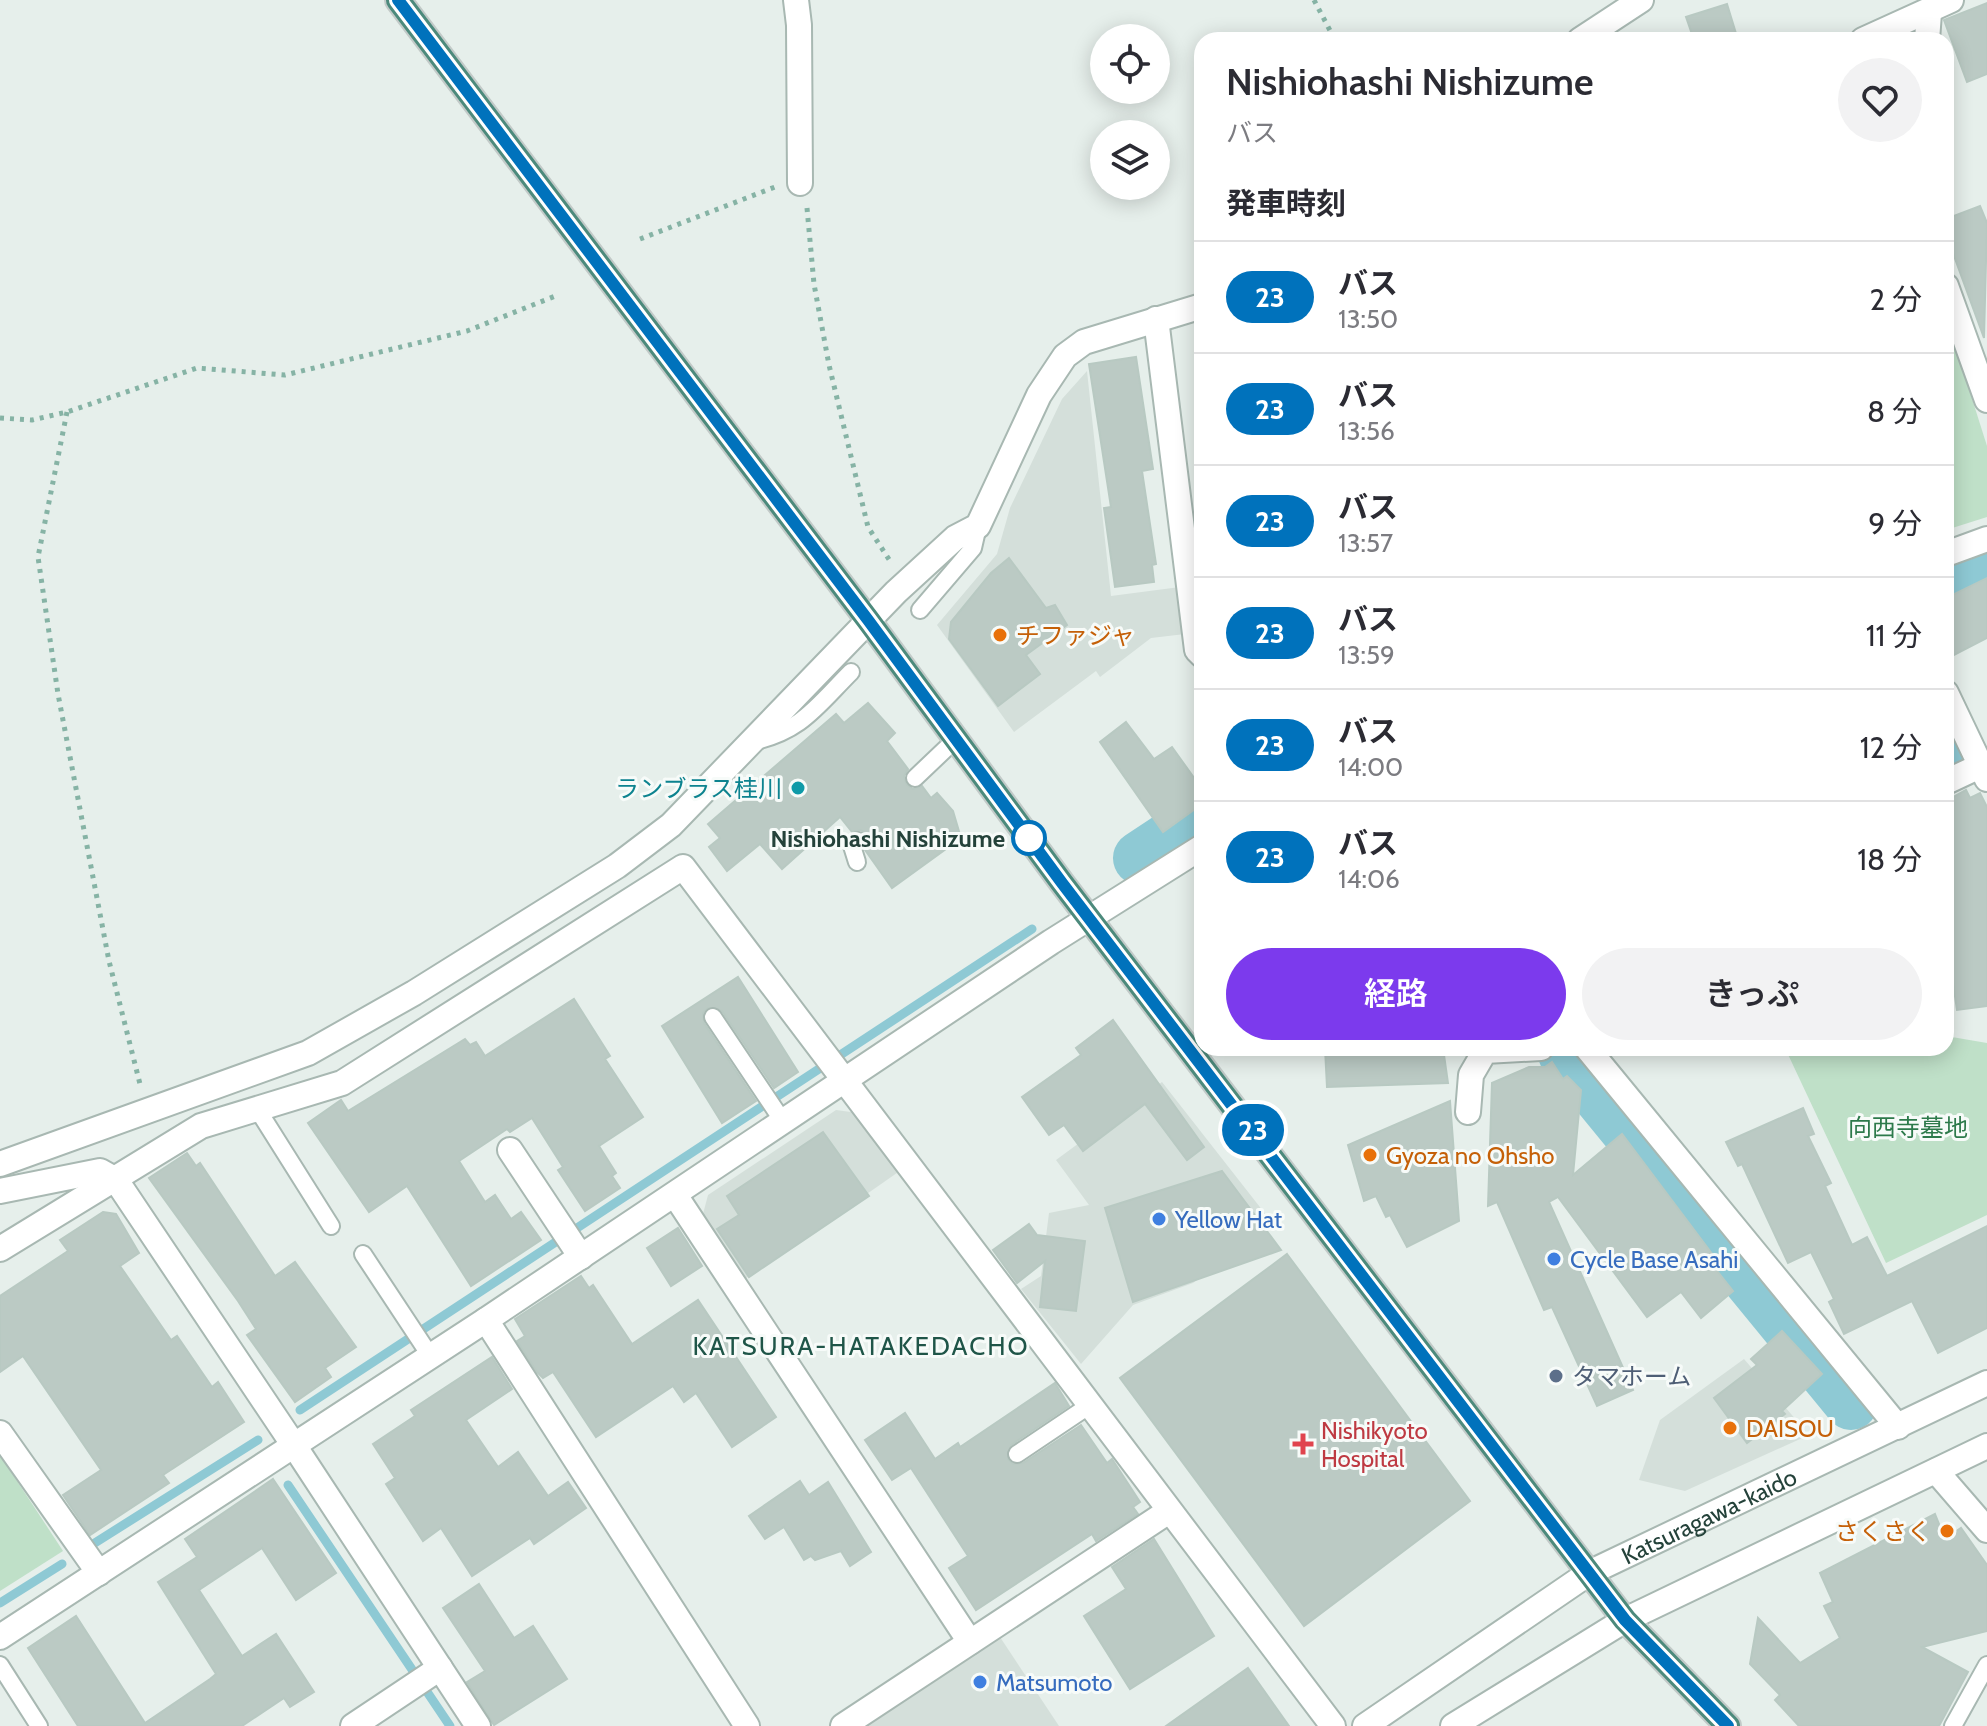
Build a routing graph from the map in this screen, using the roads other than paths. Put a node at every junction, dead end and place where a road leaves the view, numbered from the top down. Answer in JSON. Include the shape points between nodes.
{"nodes":[{"id":1,"x":398,"y":0,"type":"edge"},
{"id":2,"x":796,"y":0,"type":"edge"},
{"id":3,"x":1641,"y":0,"type":"edge"},
{"id":4,"x":1951,"y":0,"type":"edge"},
{"id":5,"x":1929,"y":13,"type":"junction"},
{"id":6,"x":1592,"y":32,"type":"edge"},
{"id":7,"x":1883,"y":32,"type":"edge"},
{"id":8,"x":1928,"y":32,"type":"edge"},
{"id":9,"x":800,"y":183,"type":"road end"},
{"id":10,"x":1194,"y":308,"type":"edge"},
{"id":11,"x":1156,"y":319,"type":"junction"},
{"id":12,"x":1954,"y":324,"type":"edge"},
{"id":13,"x":1987,"y":400,"type":"edge"},
{"id":14,"x":978,"y":526,"type":"junction"},
{"id":15,"x":1987,"y":539,"type":"edge"},
{"id":16,"x":1954,"y":551,"type":"edge"},
{"id":17,"x":1194,"y":553,"type":"edge"},
{"id":18,"x":920,"y":610,"type":"dead end"},
{"id":19,"x":868,"y":620,"type":"junction"},
{"id":20,"x":851,"y":672,"type":"dead end"},
{"id":21,"x":1954,"y":710,"type":"edge"},
{"id":22,"x":956,"y":739,"type":"junction"},
{"id":23,"x":749,"y":742,"type":"junction"},
{"id":24,"x":1984,"y":772,"type":"edge"},
{"id":25,"x":915,"y":778,"type":"dead end"},
{"id":26,"x":1954,"y":780,"type":"edge"},
{"id":27,"x":858,"y":841,"type":"dead end"},
{"id":28,"x":1194,"y":852,"type":"edge"},
{"id":29,"x":857,"y":862,"type":"dead end"},
{"id":30,"x":1090,"y":917,"type":"junction"},
{"id":31,"x":713,"y":1017,"type":"dead end"},
{"id":32,"x":1194,"y":1054,"type":"edge"},
{"id":33,"x":1196,"y":1056,"type":"edge"},
{"id":34,"x":1482,"y":1056,"type":"edge"},
{"id":35,"x":1594,"y":1056,"type":"edge"},
{"id":36,"x":848,"y":1081,"type":"junction"},
{"id":37,"x":258,"y":1110,"type":"junction"},
{"id":38,"x":1468,"y":1112,"type":"dead end"},
{"id":39,"x":784,"y":1123,"type":"junction"},
{"id":40,"x":510,"y":1150,"type":"dead end"},
{"id":41,"x":0,"y":1164,"type":"edge"},
{"id":42,"x":116,"y":1180,"type":"junction"},
{"id":43,"x":0,"y":1191,"type":"edge"},
{"id":44,"x":675,"y":1195,"type":"junction"},
{"id":45,"x":331,"y":1226,"type":"dead end"},
{"id":46,"x":571,"y":1241,"type":"junction"},
{"id":47,"x":0,"y":1249,"type":"edge"},
{"id":48,"x":363,"y":1254,"type":"dead end"},
{"id":49,"x":486,"y":1320,"type":"junction"},
{"id":50,"x":420,"y":1341,"type":"junction"},
{"id":51,"x":1987,"y":1383,"type":"edge"},
{"id":52,"x":1090,"y":1405,"type":"junction"},
{"id":53,"x":1898,"y":1427,"type":"junction"},
{"id":54,"x":0,"y":1433,"type":"edge"},
{"id":55,"x":1987,"y":1446,"type":"edge"},
{"id":56,"x":295,"y":1447,"type":"junction"},
{"id":57,"x":1017,"y":1454,"type":"dead end"},
{"id":58,"x":1936,"y":1471,"type":"junction"},
{"id":59,"x":1169,"y":1511,"type":"junction"},
{"id":60,"x":1987,"y":1530,"type":"edge"},
{"id":61,"x":99,"y":1573,"type":"junction"},
{"id":62,"x":1589,"y":1573,"type":"junction"},
{"id":63,"x":1625,"y":1620,"type":"junction"},
{"id":64,"x":0,"y":1637,"type":"edge"},
{"id":65,"x":970,"y":1642,"type":"junction"},
{"id":66,"x":0,"y":1665,"type":"edge"},
{"id":67,"x":1987,"y":1665,"type":"edge"},
{"id":68,"x":440,"y":1668,"type":"junction"},
{"id":69,"x":364,"y":1723,"type":"edge"},
{"id":70,"x":39,"y":1726,"type":"edge"},
{"id":71,"x":478,"y":1726,"type":"edge"},
{"id":72,"x":747,"y":1726,"type":"edge"},
{"id":73,"x":843,"y":1726,"type":"edge"},
{"id":74,"x":1333,"y":1726,"type":"edge"},
{"id":75,"x":1365,"y":1726,"type":"edge"},
{"id":76,"x":1453,"y":1726,"type":"edge"},
{"id":77,"x":1728,"y":1726,"type":"edge"},
{"id":78,"x":1953,"y":1726,"type":"edge"}],
"edges":[{"from":1,"to":19,"type":"highway"},
{"from":2,"to":9,"type":"street"},
{"from":3,"to":6,"type":"street"},
{"from":4,"to":5,"type":"street"},
{"from":5,"to":7,"type":"street"},
{"from":5,"to":8,"type":"street"},
{"from":10,"to":11,"type":"street"},
{"from":11,"to":14,"type":"street","via":[[1084,342],[1065,356],[1039,395]]},
{"from":11,"to":17,"type":"street"},
{"from":12,"to":13,"type":"street"},
{"from":14,"to":18,"type":"lane","via":[[973,548]]},
{"from":14,"to":19,"type":"street","via":[[955,538]]},
{"from":15,"to":16,"type":"street"},
{"from":19,"to":22,"type":"highway"},
{"from":19,"to":23,"type":"street"},
{"from":20,"to":23,"type":"lane","via":[[781,736]]},
{"from":21,"to":24,"type":"street"},
{"from":22,"to":25,"type":"lane"},
{"from":22,"to":30,"type":"highway"},
{"from":23,"to":41,"type":"street","via":[[671,825],[639,849],[453,970],[308,1053]]},
{"from":24,"to":26,"type":"street"},
{"from":27,"to":29,"type":"lane","via":[[852,846]]},
{"from":28,"to":30,"type":"street"},
{"from":30,"to":32,"type":"highway"},
{"from":30,"to":36,"type":"street"},
{"from":31,"to":39,"type":"lane"},
{"from":33,"to":62,"type":"highway"},
{"from":34,"to":38,"type":"street","via":[[1471,1075]]},
{"from":35,"to":53,"type":"street"},
{"from":36,"to":37,"type":"street","via":[[683,867],[342,1083]]},
{"from":36,"to":39,"type":"street"},
{"from":36,"to":52,"type":"street"},
{"from":37,"to":42,"type":"street","via":[[201,1126]]},
{"from":37,"to":45,"type":"lane"},
{"from":39,"to":44,"type":"street"},
{"from":40,"to":46,"type":"street"},
{"from":42,"to":43,"type":"street","via":[[100,1171]]},
{"from":42,"to":47,"type":"street"},
{"from":42,"to":56,"type":"street"},
{"from":44,"to":46,"type":"street"},
{"from":44,"to":65,"type":"street"},
{"from":46,"to":49,"type":"street"},
{"from":48,"to":50,"type":"lane"},
{"from":49,"to":50,"type":"street"},
{"from":49,"to":72,"type":"street"},
{"from":50,"to":56,"type":"street"},
{"from":51,"to":53,"type":"street","name":"Katsuragawa-kaido"},
{"from":52,"to":57,"type":"lane"},
{"from":52,"to":59,"type":"street"},
{"from":53,"to":62,"type":"street","name":"Katsuragawa-kaido"},
{"from":54,"to":61,"type":"street"},
{"from":55,"to":58,"type":"street"},
{"from":56,"to":61,"type":"street"},
{"from":56,"to":68,"type":"street"},
{"from":58,"to":60,"type":"street"},
{"from":58,"to":63,"type":"street"},
{"from":59,"to":65,"type":"street"},
{"from":59,"to":74,"type":"street"},
{"from":61,"to":64,"type":"street"},
{"from":62,"to":63,"type":"highway"},
{"from":62,"to":75,"type":"street","name":"Katsuragawa-kaido"},
{"from":63,"to":76,"type":"street"},
{"from":63,"to":77,"type":"highway"},
{"from":65,"to":73,"type":"street"},
{"from":66,"to":70,"type":"lane"},
{"from":67,"to":78,"type":"lane"},
{"from":68,"to":69,"type":"street"},
{"from":68,"to":71,"type":"street"}]}
